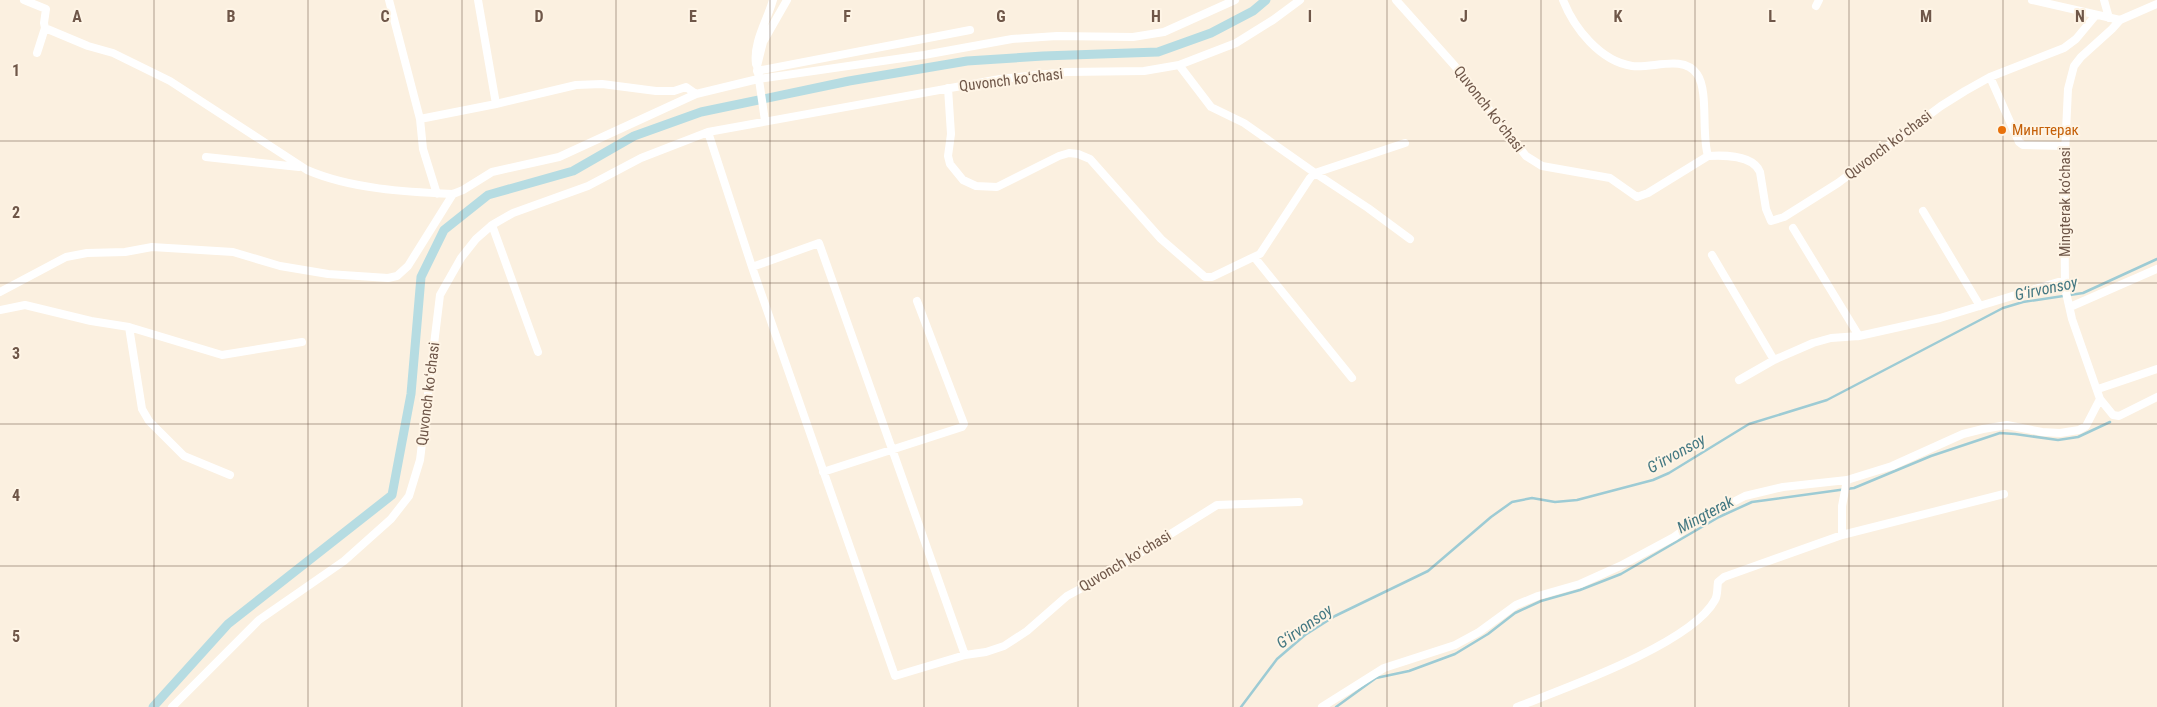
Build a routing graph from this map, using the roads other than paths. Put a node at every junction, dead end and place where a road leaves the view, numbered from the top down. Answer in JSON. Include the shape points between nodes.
{"nodes":[{"id":1,"x":24,"y":0,"type":"edge"},
{"id":2,"x":389,"y":0,"type":"edge"},
{"id":3,"x":478,"y":0,"type":"edge"},
{"id":4,"x":773,"y":0,"type":"edge"},
{"id":5,"x":787,"y":0,"type":"edge"},
{"id":6,"x":1235,"y":0,"type":"edge"},
{"id":7,"x":1300,"y":0,"type":"edge"},
{"id":8,"x":1396,"y":0,"type":"edge"},
{"id":9,"x":1563,"y":0,"type":"edge"},
{"id":10,"x":2032,"y":0,"type":"edge"},
{"id":11,"x":2104,"y":0,"type":"edge"},
{"id":12,"x":2157,"y":4,"type":"edge"},
{"id":13,"x":2096,"y":15,"type":"junction"},
{"id":14,"x":2109,"y":18,"type":"junction"},
{"id":15,"x":2120,"y":20,"type":"junction"},
{"id":16,"x":45,"y":28,"type":"junction"},
{"id":17,"x":970,"y":30,"type":"dead end"},
{"id":18,"x":37,"y":53,"type":"dead end"},
{"id":19,"x":1179,"y":65,"type":"junction"},
{"id":20,"x":757,"y":72,"type":"junction"},
{"id":21,"x":1990,"y":77,"type":"junction"},
{"id":22,"x":948,"y":88,"type":"junction"},
{"id":23,"x":696,"y":94,"type":"junction"},
{"id":24,"x":496,"y":104,"type":"junction"},
{"id":25,"x":420,"y":119,"type":"junction"},
{"id":26,"x":765,"y":121,"type":"junction"},
{"id":27,"x":708,"y":132,"type":"junction"},
{"id":28,"x":1405,"y":143,"type":"dead end"},
{"id":29,"x":2065,"y":146,"type":"junction"},
{"id":30,"x":1708,"y":156,"type":"junction"},
{"id":31,"x":206,"y":157,"type":"dead end"},
{"id":32,"x":301,"y":167,"type":"junction"},
{"id":33,"x":1315,"y":174,"type":"junction"},
{"id":34,"x":437,"y":194,"type":"junction"},
{"id":35,"x":453,"y":194,"type":"junction"},
{"id":36,"x":1923,"y":211,"type":"dead end"},
{"id":37,"x":492,"y":225,"type":"junction"},
{"id":38,"x":1793,"y":228,"type":"dead end"},
{"id":39,"x":1410,"y":239,"type":"dead end"},
{"id":40,"x":1712,"y":255,"type":"dead end"},
{"id":41,"x":1254,"y":258,"type":"junction"},
{"id":42,"x":752,"y":267,"type":"junction"},
{"id":43,"x":2157,"y":269,"type":"edge"},
{"id":44,"x":2065,"y":284,"type":"junction"},
{"id":45,"x":0,"y":292,"type":"edge"},
{"id":46,"x":917,"y":301,"type":"dead end"},
{"id":47,"x":1980,"y":306,"type":"junction"},
{"id":48,"x":2070,"y":307,"type":"junction"},
{"id":49,"x":0,"y":310,"type":"edge"},
{"id":50,"x":129,"y":327,"type":"junction"},
{"id":51,"x":1858,"y":336,"type":"junction"},
{"id":52,"x":302,"y":342,"type":"dead end"},
{"id":53,"x":538,"y":352,"type":"dead end"},
{"id":54,"x":1774,"y":360,"type":"junction"},
{"id":55,"x":2157,"y":369,"type":"edge"},
{"id":56,"x":1352,"y":378,"type":"dead end"},
{"id":57,"x":1739,"y":380,"type":"dead end"},
{"id":58,"x":2098,"y":389,"type":"junction"},
{"id":59,"x":2157,"y":397,"type":"edge"},
{"id":60,"x":2100,"y":399,"type":"junction"},
{"id":61,"x":2157,"y":404,"type":"edge"},
{"id":62,"x":2138,"y":407,"type":"junction"},
{"id":63,"x":892,"y":450,"type":"junction"},
{"id":64,"x":823,"y":472,"type":"junction"},
{"id":65,"x":230,"y":475,"type":"dead end"},
{"id":66,"x":1847,"y":483,"type":"junction"},
{"id":67,"x":2004,"y":494,"type":"dead end"},
{"id":68,"x":1299,"y":502,"type":"dead end"},
{"id":69,"x":1842,"y":535,"type":"junction"},
{"id":70,"x":965,"y":655,"type":"junction"},
{"id":71,"x":172,"y":707,"type":"edge"},
{"id":72,"x":1322,"y":707,"type":"edge"},
{"id":73,"x":1517,"y":707,"type":"edge"}],
"edges":[{"from":1,"to":16,"type":"street","via":[[46,8]]},
{"from":2,"to":25,"type":"street"},
{"from":3,"to":24,"type":"street"},
{"from":4,"to":20,"type":"street","via":[[759,37],[755,56]]},
{"from":5,"to":20,"type":"street","via":[[763,42]]},
{"from":6,"to":20,"type":"street","via":[[1164,32],[1148,35],[1012,39],[924,54]]},
{"from":7,"to":19,"type":"street","name":"Quvonch koʻchasi","via":[[1236,43]]},
{"from":8,"to":30,"type":"street","name":"Quvonch koʻchasi","via":[[1533,162],[1610,178],[1636,197]]},
{"from":9,"to":30,"type":"street","via":[[1582,32],[1605,54],[1632,66],[1678,63],[1690,66],[1701,82]]},
{"from":10,"to":13,"type":"street"},
{"from":11,"to":14,"type":"street"},
{"from":12,"to":15,"type":"street"},
{"from":13,"to":14,"type":"street"},
{"from":13,"to":21,"type":"street","name":"Quvonch koʻchasi","via":[[2064,48]]},
{"from":14,"to":15,"type":"street"},
{"from":15,"to":29,"type":"street","name":"Mingterak ko‘chasi","via":[[2074,66],[2068,89]]},
{"from":16,"to":18,"type":"street"},
{"from":16,"to":32,"type":"street","via":[[113,53],[170,81]]},
{"from":17,"to":20,"type":"street"},
{"from":19,"to":22,"type":"street","name":"Quvonch koʻchasi","via":[[1144,71],[1067,72],[1000,78]]},
{"from":19,"to":33,"type":"street","via":[[1211,106],[1244,124]]},
{"from":20,"to":23,"type":"street"},
{"from":20,"to":26,"type":"street"},
{"from":21,"to":29,"type":"street","via":[[2023,145]]},
{"from":21,"to":30,"type":"street","name":"Quvonch koʻchasi","via":[[1941,106],[1848,176],[1784,217],[1771,221],[1757,166],[1723,154]]},
{"from":22,"to":26,"type":"street","name":"Quvonch koʻchasi"},
{"from":22,"to":41,"type":"street","via":[[951,134],[948,156],[950,164],[963,180],[976,186],[997,187],[1059,156],[1078,154],[1098,166],[1161,239],[1205,277],[1212,277]]},
{"from":23,"to":24,"type":"street","via":[[686,87],[656,91],[593,84]]},
{"from":23,"to":35,"type":"street","via":[[559,157],[492,172]]},
{"from":24,"to":25,"type":"street"},
{"from":25,"to":34,"type":"street","via":[[423,149]]},
{"from":26,"to":27,"type":"street","name":"Quvonch koʻchasi"},
{"from":27,"to":37,"type":"street","name":"Quvonch koʻchasi","via":[[641,158],[588,186],[513,212]]},
{"from":27,"to":42,"type":"street","name":"Quvonch koʻchasi"},
{"from":28,"to":33,"type":"street"},
{"from":29,"to":44,"type":"street","name":"Mingterak ko‘chasi"},
{"from":31,"to":32,"type":"street"},
{"from":32,"to":34,"type":"street","via":[[332,180]]},
{"from":33,"to":39,"type":"street"},
{"from":33,"to":41,"type":"street"},
{"from":34,"to":35,"type":"street"},
{"from":35,"to":45,"type":"street","via":[[408,266],[397,276],[388,278],[328,274],[280,266],[233,252],[152,248],[66,257]]},
{"from":36,"to":47,"type":"street"},
{"from":37,"to":53,"type":"street"},
{"from":37,"to":71,"type":"street","name":"Quvonch koʻchasi","via":[[466,252],[440,295],[420,460],[409,496],[391,519],[344,562],[259,620]]},
{"from":38,"to":51,"type":"street"},
{"from":40,"to":54,"type":"street"},
{"from":41,"to":56,"type":"street"},
{"from":42,"to":63,"type":"street","via":[[819,243]]},
{"from":42,"to":64,"type":"street","name":"Quvonch koʻchasi"},
{"from":43,"to":48,"type":"street"},
{"from":44,"to":47,"type":"street"},
{"from":44,"to":48,"type":"street","name":"Mingterak ko‘chasi"},
{"from":46,"to":63,"type":"street","via":[[964,424]]},
{"from":47,"to":51,"type":"street"},
{"from":48,"to":58,"type":"street","name":"Mingterak ko‘chasi"},
{"from":49,"to":50,"type":"street","via":[[25,305]]},
{"from":50,"to":52,"type":"street","via":[[222,355]]},
{"from":50,"to":65,"type":"street","via":[[142,409],[149,421],[184,456]]},
{"from":51,"to":54,"type":"street","via":[[1813,343]]},
{"from":54,"to":57,"type":"street"},
{"from":55,"to":58,"type":"street"},
{"from":58,"to":60,"type":"street","name":"Mingterak ko‘chasi"},
{"from":59,"to":62,"type":"street"},
{"from":60,"to":62,"type":"street","via":[[2113,415],[2119,416]]},
{"from":60,"to":66,"type":"street","via":[[2086,426],[2079,430],[2051,432],[2007,425],[1983,429],[1963,434]]},
{"from":61,"to":62,"type":"street"},
{"from":63,"to":64,"type":"street"},
{"from":63,"to":70,"type":"street"},
{"from":64,"to":70,"type":"street","name":"Quvonch koʻchasi","via":[[896,676]]},
{"from":66,"to":69,"type":"street","via":[[1842,506]]},
{"from":66,"to":72,"type":"street","via":[[1784,487],[1745,496],[1620,566],[1580,584],[1516,605],[1455,646],[1384,668]]},
{"from":67,"to":69,"type":"street"},
{"from":68,"to":70,"type":"street","name":"Quvonch koʻchasi","via":[[1217,505],[1067,596],[1027,631],[1004,646]]},
{"from":69,"to":73,"type":"street","via":[[1724,577],[1718,582],[1716,600],[1702,617],[1676,637]]}]}
